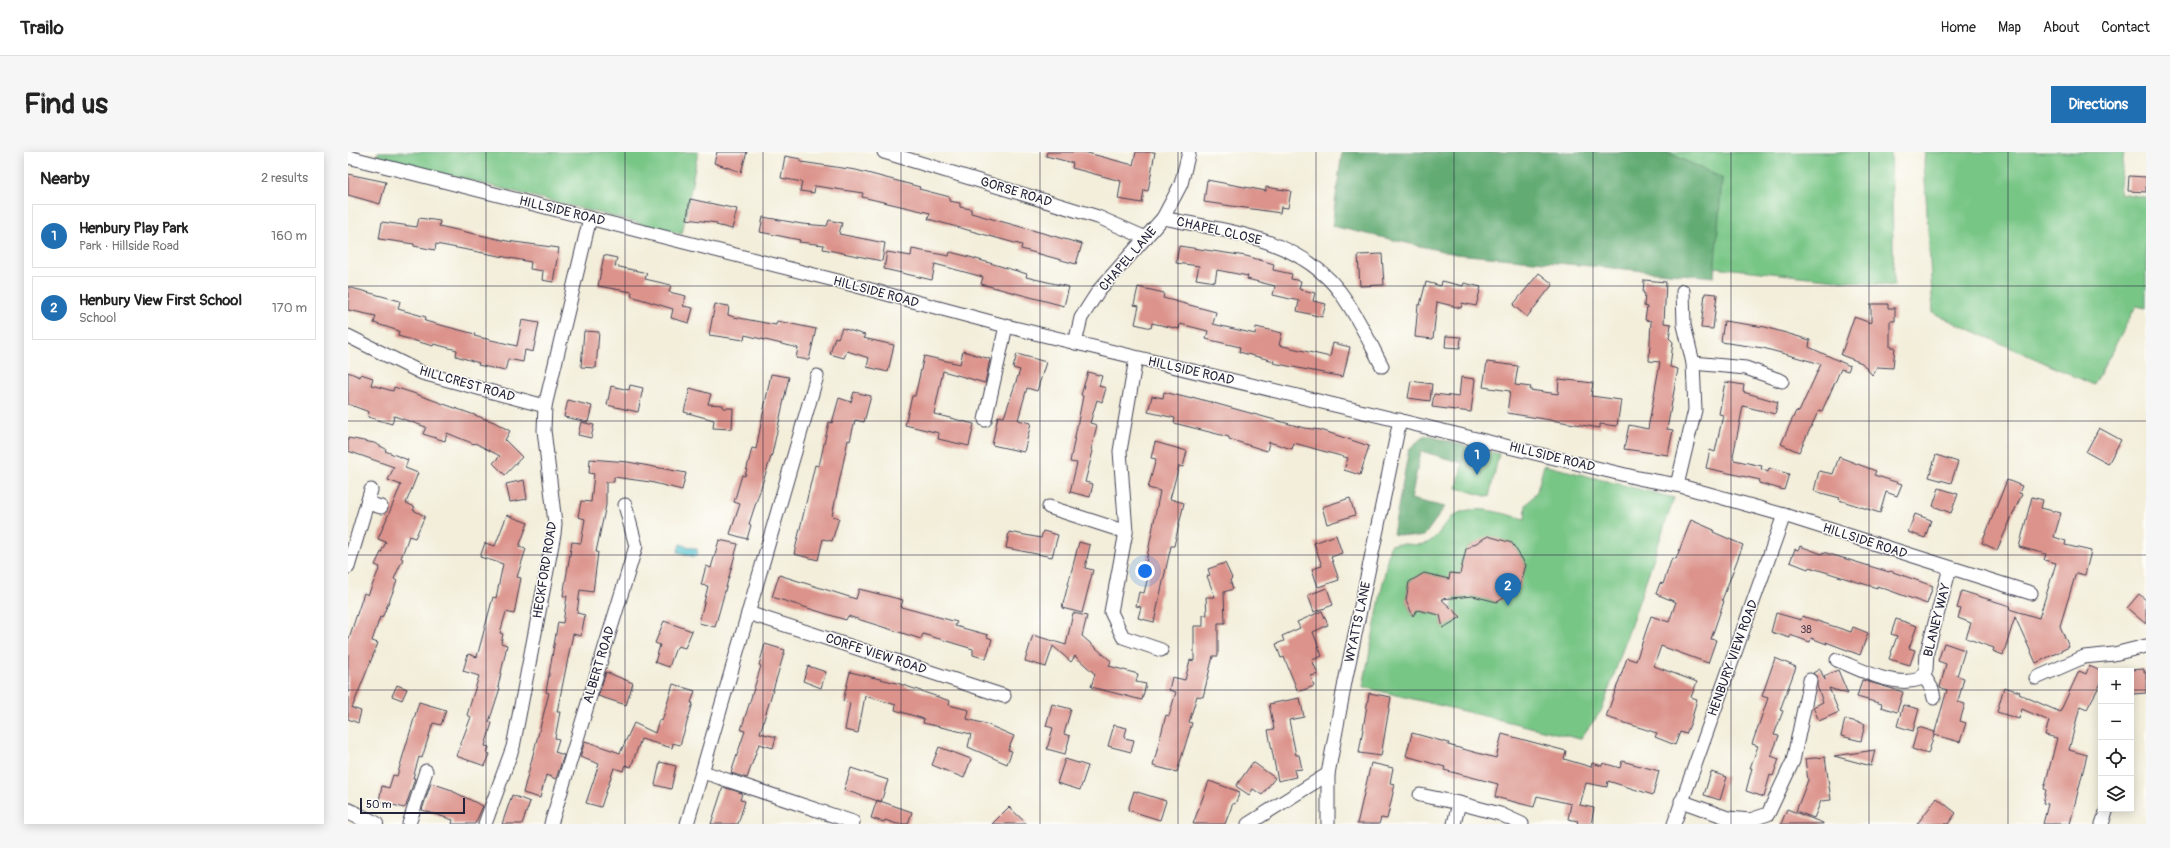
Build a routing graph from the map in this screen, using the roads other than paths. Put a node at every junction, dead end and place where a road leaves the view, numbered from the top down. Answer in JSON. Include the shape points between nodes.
{"nodes":[{"id":1,"x":884,"y":152,"type":"edge"},
{"id":2,"x":1189,"y":152,"type":"edge"},
{"id":3,"x":348,"y":157,"type":"edge"},
{"id":4,"x":590,"y":218,"type":"junction"},
{"id":5,"x":1163,"y":218,"type":"junction"},
{"id":6,"x":1146,"y":238,"type":"junction"},
{"id":7,"x":1683,"y":292,"type":"dead end"},
{"id":8,"x":1006,"y":326,"type":"junction"},
{"id":9,"x":348,"y":336,"type":"edge"},
{"id":10,"x":1075,"y":343,"type":"junction"},
{"id":11,"x":1136,"y":358,"type":"junction"},
{"id":12,"x":1693,"y":363,"type":"junction"},
{"id":13,"x":1382,"y":366,"type":"dead end"},
{"id":14,"x":817,"y":376,"type":"dead end"},
{"id":15,"x":1782,"y":381,"type":"dead end"},
{"id":16,"x":545,"y":406,"type":"junction"},
{"id":17,"x":985,"y":420,"type":"dead end"},
{"id":18,"x":1400,"y":420,"type":"junction"},
{"id":19,"x":1677,"y":485,"type":"junction"},
{"id":20,"x":371,"y":490,"type":"dead end"},
{"id":21,"x":367,"y":503,"type":"junction"},
{"id":22,"x":625,"y":505,"type":"dead end"},
{"id":23,"x":381,"y":506,"type":"dead end"},
{"id":24,"x":1049,"y":506,"type":"dead end"},
{"id":25,"x":1784,"y":514,"type":"junction"},
{"id":26,"x":1126,"y":532,"type":"junction"},
{"id":27,"x":348,"y":567,"type":"edge"},
{"id":28,"x":1950,"y":568,"type":"junction"},
{"id":29,"x":2030,"y":593,"type":"dead end"},
{"id":30,"x":748,"y":613,"type":"junction"},
{"id":31,"x":2146,"y":646,"type":"edge"},
{"id":32,"x":1162,"y":650,"type":"dead end"},
{"id":33,"x":1837,"y":660,"type":"dead end"},
{"id":34,"x":1924,"y":676,"type":"junction"},
{"id":35,"x":2036,"y":678,"type":"dead end"},
{"id":36,"x":1810,"y":680,"type":"dead end"},
{"id":37,"x":1004,"y":696,"type":"dead end"},
{"id":38,"x":1934,"y":698,"type":"dead end"},
{"id":39,"x":426,"y":771,"type":"dead end"},
{"id":40,"x":703,"y":772,"type":"junction"},
{"id":41,"x":1328,"y":774,"type":"junction"},
{"id":42,"x":1420,"y":795,"type":"dead end"},
{"id":43,"x":1681,"y":801,"type":"junction"},
{"id":44,"x":1459,"y":803,"type":"junction"},
{"id":45,"x":348,"y":811,"type":"edge"},
{"id":46,"x":2106,"y":812,"type":"edge"},
{"id":47,"x":853,"y":822,"type":"dead end"},
{"id":48,"x":375,"y":824,"type":"edge"},
{"id":49,"x":408,"y":824,"type":"edge"},
{"id":50,"x":485,"y":824,"type":"edge"},
{"id":51,"x":551,"y":824,"type":"edge"},
{"id":52,"x":686,"y":824,"type":"edge"},
{"id":53,"x":1248,"y":824,"type":"edge"},
{"id":54,"x":1328,"y":824,"type":"edge"},
{"id":55,"x":1454,"y":824,"type":"edge"},
{"id":56,"x":1522,"y":824,"type":"edge"},
{"id":57,"x":1674,"y":824,"type":"edge"},
{"id":58,"x":2102,"y":824,"type":"edge"}],
"edges":[{"from":1,"to":6,"type":"street","name":"GORSE ROAD","via":[[1098,216]]},
{"from":2,"to":5,"type":"street","name":"CHAPEL LANE","via":[[1181,184]]},
{"from":3,"to":4,"type":"street","name":"HILLSIDE ROAD"},
{"from":4,"to":8,"type":"street","name":"HILLSIDE ROAD"},
{"from":4,"to":16,"type":"street","name":"HECKFORD ROAD"},
{"from":5,"to":6,"type":"street","name":"CHAPEL LANE"},
{"from":5,"to":13,"type":"street","name":"CHAPEL CLOSE","via":[[1255,237],[1291,251],[1315,268],[1339,291],[1358,320]]},
{"from":6,"to":10,"type":"street","name":"CHAPEL LANE","via":[[1099,290],[1081,318]]},
{"from":7,"to":12,"type":"street","via":[[1684,325]]},
{"from":8,"to":10,"type":"street","name":"HILLSIDE ROAD"},
{"from":8,"to":17,"type":"street"},
{"from":9,"to":16,"type":"street","name":"HILLCREST ROAD","via":[[422,373]]},
{"from":10,"to":11,"type":"street","name":"HILLSIDE ROAD"},
{"from":11,"to":18,"type":"street","name":"HILLSIDE ROAD"},
{"from":11,"to":26,"type":"street","via":[[1120,451]]},
{"from":12,"to":15,"type":"street","via":[[1746,368]]},
{"from":12,"to":19,"type":"street","via":[[1694,410]]},
{"from":14,"to":30,"type":"street"},
{"from":16,"to":50,"type":"street","name":"HECKFORD ROAD","via":[[544,430],[555,523],[554,534],[513,747]]},
{"from":18,"to":19,"type":"street","name":"HILLSIDE ROAD","via":[[1638,478]]},
{"from":18,"to":41,"type":"street","name":"WYATTS LANE"},
{"from":19,"to":25,"type":"street","name":"HILLSIDE ROAD"},
{"from":20,"to":21,"type":"street"},
{"from":21,"to":23,"type":"street"},
{"from":21,"to":27,"type":"street"},
{"from":22,"to":51,"type":"street","name":"ALBERT ROAD","via":[[636,546]]},
{"from":24,"to":26,"type":"street"},
{"from":25,"to":28,"type":"street","name":"HILLSIDE ROAD"},
{"from":25,"to":43,"type":"street","name":"HENBURY VIEW ROAD"},
{"from":26,"to":32,"type":"street","via":[[1111,612],[1123,637]]},
{"from":28,"to":29,"type":"street","name":"HILLSIDE ROAD"},
{"from":28,"to":34,"type":"street","name":"BLANEY WAY","via":[[1927,652]]},
{"from":30,"to":37,"type":"street","name":"CORFE VIEW ROAD"},
{"from":30,"to":40,"type":"street"},
{"from":31,"to":35,"type":"street","via":[[2114,654],[2084,657]]},
{"from":33,"to":34,"type":"street","name":"BLANEY WAY","via":[[1881,678],[1900,682],[1914,681]]},
{"from":34,"to":38,"type":"street"},
{"from":36,"to":43,"type":"street","via":[[1793,761],[1768,814],[1750,820],[1728,818]]},
{"from":39,"to":49,"type":"street"},
{"from":40,"to":47,"type":"street"},
{"from":40,"to":52,"type":"street"},
{"from":41,"to":53,"type":"street"},
{"from":41,"to":54,"type":"street","name":"WYATTS LANE"},
{"from":42,"to":44,"type":"street"},
{"from":43,"to":57,"type":"street","name":"HENBURY VIEW ROAD"},
{"from":44,"to":55,"type":"street"},
{"from":44,"to":56,"type":"street","via":[[1500,814]]},
{"from":45,"to":48,"type":"street"},
{"from":46,"to":58,"type":"street"}]}
